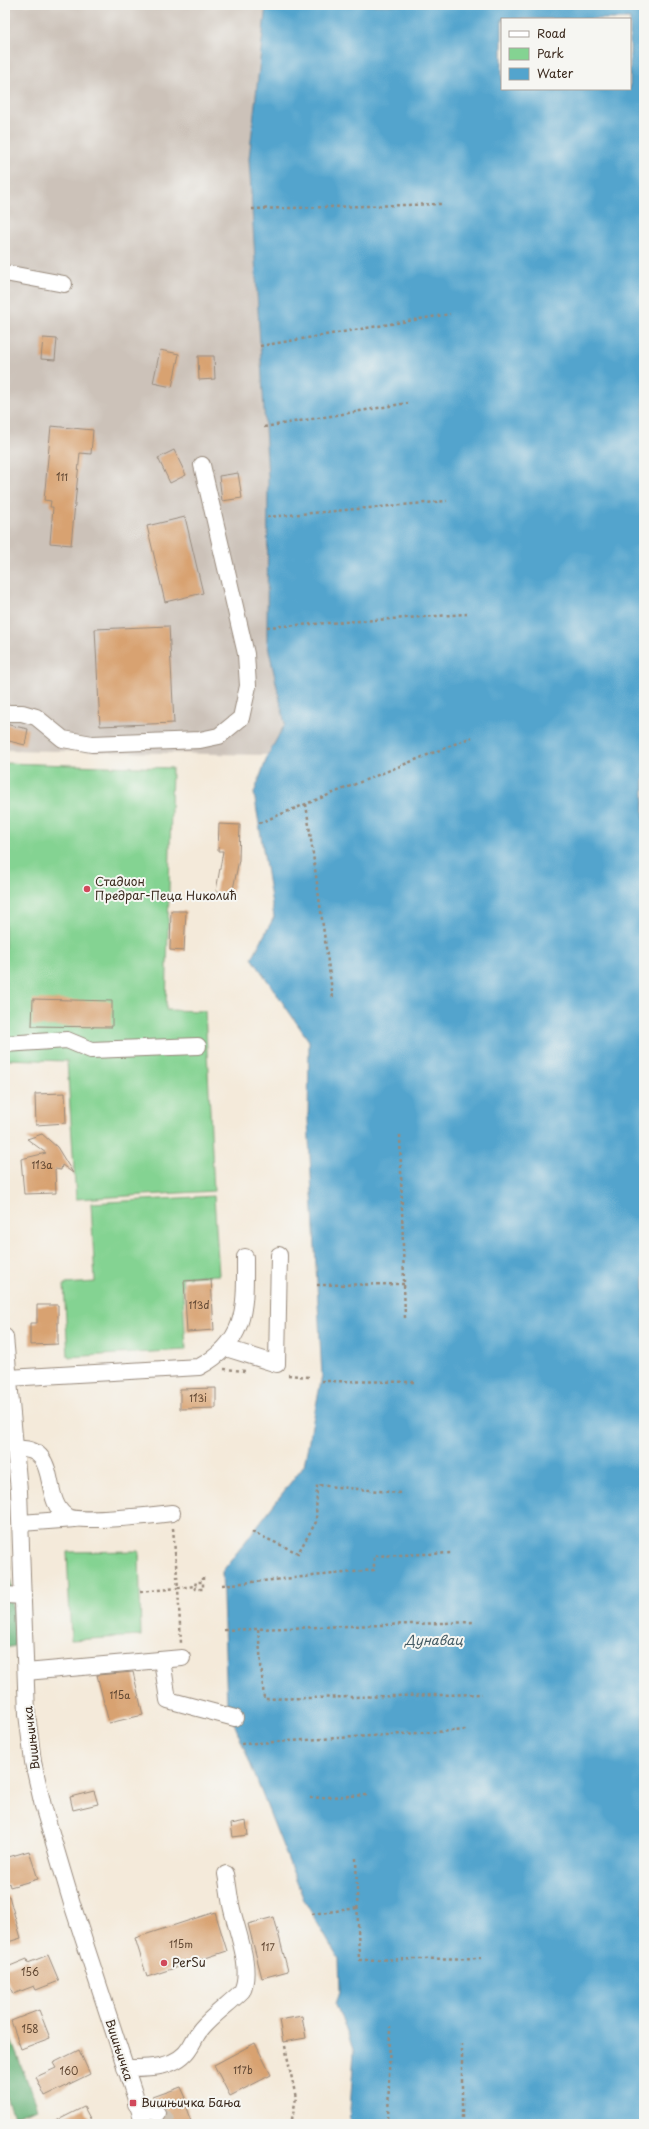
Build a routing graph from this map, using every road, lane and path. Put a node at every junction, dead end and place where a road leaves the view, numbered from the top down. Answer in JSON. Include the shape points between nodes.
{"nodes":[{"id":1,"x":442,"y":204,"type":"dead end"},
{"id":2,"x":252,"y":209,"type":"dead end"},
{"id":3,"x":5,"y":273,"type":"edge"},
{"id":4,"x":64,"y":284,"type":"dead end"},
{"id":5,"x":450,"y":314,"type":"dead end"},
{"id":6,"x":260,"y":346,"type":"dead end"},
{"id":7,"x":408,"y":402,"type":"dead end"},
{"id":8,"x":264,"y":427,"type":"dead end"},
{"id":9,"x":202,"y":466,"type":"dead end"},
{"id":10,"x":447,"y":501,"type":"dead end"},
{"id":11,"x":267,"y":517,"type":"dead end"},
{"id":12,"x":467,"y":614,"type":"dead end"},
{"id":13,"x":267,"y":627,"type":"dead end"},
{"id":14,"x":5,"y":713,"type":"edge"},
{"id":15,"x":472,"y":737,"type":"dead end"},
{"id":16,"x":306,"y":804,"type":"junction"},
{"id":17,"x":259,"y":823,"type":"dead end"},
{"id":18,"x":333,"y":998,"type":"dead end"},
{"id":19,"x":5,"y":1044,"type":"edge"},
{"id":20,"x":198,"y":1046,"type":"dead end"},
{"id":21,"x":400,"y":1135,"type":"dead end"},
{"id":22,"x":279,"y":1256,"type":"dead end"},
{"id":23,"x":245,"y":1257,"type":"dead end"},
{"id":24,"x":404,"y":1284,"type":"junction"},
{"id":25,"x":317,"y":1285,"type":"dead end"},
{"id":26,"x":405,"y":1319,"type":"dead end"},
{"id":27,"x":5,"y":1337,"type":"edge"},
{"id":28,"x":226,"y":1348,"type":"junction"},
{"id":29,"x":8,"y":1378,"type":"junction"},
{"id":30,"x":321,"y":1381,"type":"dead end"},
{"id":31,"x":416,"y":1382,"type":"dead end"},
{"id":32,"x":15,"y":1449,"type":"junction"},
{"id":33,"x":400,"y":1493,"type":"dead end"},
{"id":34,"x":172,"y":1514,"type":"joint"},
{"id":35,"x":75,"y":1519,"type":"junction"},
{"id":36,"x":21,"y":1523,"type":"junction"},
{"id":37,"x":252,"y":1532,"type":"dead end"},
{"id":38,"x":452,"y":1553,"type":"dead end"},
{"id":39,"x":203,"y":1577,"type":"dead end"},
{"id":40,"x":203,"y":1582,"type":"junction"},
{"id":41,"x":222,"y":1584,"type":"dead end"},
{"id":42,"x":195,"y":1586,"type":"junction"},
{"id":43,"x":178,"y":1588,"type":"junction"},
{"id":44,"x":203,"y":1589,"type":"junction"},
{"id":45,"x":140,"y":1592,"type":"dead end"},
{"id":46,"x":204,"y":1592,"type":"dead end"},
{"id":47,"x":5,"y":1595,"type":"edge"},
{"id":48,"x":24,"y":1596,"type":"junction"},
{"id":49,"x":475,"y":1622,"type":"dead end"},
{"id":50,"x":258,"y":1629,"type":"junction"},
{"id":51,"x":224,"y":1630,"type":"dead end"},
{"id":52,"x":182,"y":1658,"type":"joint"},
{"id":53,"x":162,"y":1660,"type":"junction"},
{"id":54,"x":26,"y":1672,"type":"junction"},
{"id":55,"x":482,"y":1694,"type":"dead end"},
{"id":56,"x":235,"y":1718,"type":"dead end"},
{"id":57,"x":467,"y":1730,"type":"dead end"},
{"id":58,"x":241,"y":1744,"type":"dead end"},
{"id":59,"x":368,"y":1795,"type":"dead end"},
{"id":60,"x":310,"y":1798,"type":"dead end"},
{"id":61,"x":356,"y":1858,"type":"dead end"},
{"id":62,"x":226,"y":1874,"type":"dead end"},
{"id":63,"x":358,"y":1908,"type":"junction"},
{"id":64,"x":312,"y":1914,"type":"dead end"},
{"id":65,"x":480,"y":1958,"type":"dead end"},
{"id":66,"x":390,"y":2027,"type":"dead end"},
{"id":67,"x":462,"y":2044,"type":"dead end"},
{"id":68,"x":284,"y":2046,"type":"dead end"},
{"id":69,"x":125,"y":2068,"type":"junction"},
{"id":70,"x":136,"y":2104,"type":"junction"},
{"id":71,"x":157,"y":2114,"type":"tunnel mouth"},
{"id":72,"x":144,"y":2124,"type":"tunnel mouth"},
{"id":73,"x":291,"y":2124,"type":"edge"},
{"id":74,"x":388,"y":2124,"type":"edge"},
{"id":75,"x":462,"y":2124,"type":"edge"}],
"edges":[{"from":1,"to":2,"type":"path"},
{"from":3,"to":4,"type":"street"},
{"from":5,"to":6,"type":"path"},
{"from":7,"to":8,"type":"path"},
{"from":9,"to":14,"type":"street","via":[[246,654],[248,686],[241,718],[225,732],[205,740],[92,744],[63,738],[36,717]]},
{"from":10,"to":11,"type":"path"},
{"from":12,"to":13,"type":"path"},
{"from":15,"to":16,"type":"path"},
{"from":16,"to":17,"type":"path"},
{"from":16,"to":18,"type":"path"},
{"from":19,"to":20,"type":"street","via":[[67,1040],[91,1050]]},
{"from":21,"to":24,"type":"path"},
{"from":22,"to":28,"type":"street","via":[[277,1364]]},
{"from":23,"to":28,"type":"street","via":[[243,1316],[236,1335]]},
{"from":24,"to":25,"type":"path"},
{"from":24,"to":26,"type":"path"},
{"from":27,"to":29,"type":"street","name":"Вишњичка"},
{"from":28,"to":29,"type":"street","via":[[199,1367]]},
{"from":29,"to":32,"type":"street","name":"Вишњичка"},
{"from":30,"to":31,"type":"path"},
{"from":32,"to":35,"type":"street","via":[[27,1448],[41,1457],[61,1510],[67,1517]]},
{"from":32,"to":36,"type":"street","name":"Вишњичка"},
{"from":33,"to":37,"type":"path","via":[[317,1485],[316,1522],[298,1553]]},
{"from":34,"to":35,"type":"street"},
{"from":34,"to":43,"type":"path"},
{"from":35,"to":36,"type":"street"},
{"from":36,"to":48,"type":"street","name":"Вишњичка"},
{"from":38,"to":41,"type":"path","via":[[374,1556],[374,1570]]},
{"from":39,"to":40,"type":"path"},
{"from":40,"to":42,"type":"path","via":[[196,1582]]},
{"from":40,"to":44,"type":"path"},
{"from":42,"to":43,"type":"path"},
{"from":42,"to":44,"type":"path","via":[[196,1589]]},
{"from":43,"to":45,"type":"path"},
{"from":43,"to":52,"type":"path"},
{"from":44,"to":46,"type":"path"},
{"from":47,"to":48,"type":"street"},
{"from":48,"to":54,"type":"street","name":"Вишњичка"},
{"from":49,"to":50,"type":"path"},
{"from":50,"to":51,"type":"path"},
{"from":50,"to":55,"type":"path","via":[[264,1699]]},
{"from":52,"to":53,"type":"street"},
{"from":53,"to":54,"type":"street"},
{"from":53,"to":56,"type":"street","via":[[168,1700]]},
{"from":54,"to":69,"type":"street","name":"Вишњичка","via":[[28,1729],[43,1806]]},
{"from":57,"to":58,"type":"path"},
{"from":59,"to":60,"type":"path"},
{"from":61,"to":63,"type":"path"},
{"from":62,"to":69,"type":"street","via":[[246,1970],[242,1991],[195,2035],[190,2048],[180,2059],[159,2066]]},
{"from":63,"to":64,"type":"path"},
{"from":63,"to":65,"type":"path","via":[[359,1960]]},
{"from":66,"to":74,"type":"path"},
{"from":67,"to":75,"type":"path"},
{"from":68,"to":73,"type":"path","via":[[296,2098]]},
{"from":69,"to":70,"type":"street","name":"Вишњичка"},
{"from":70,"to":71,"type":"street"},
{"from":70,"to":72,"type":"street","name":"Вишњичка"}]}
